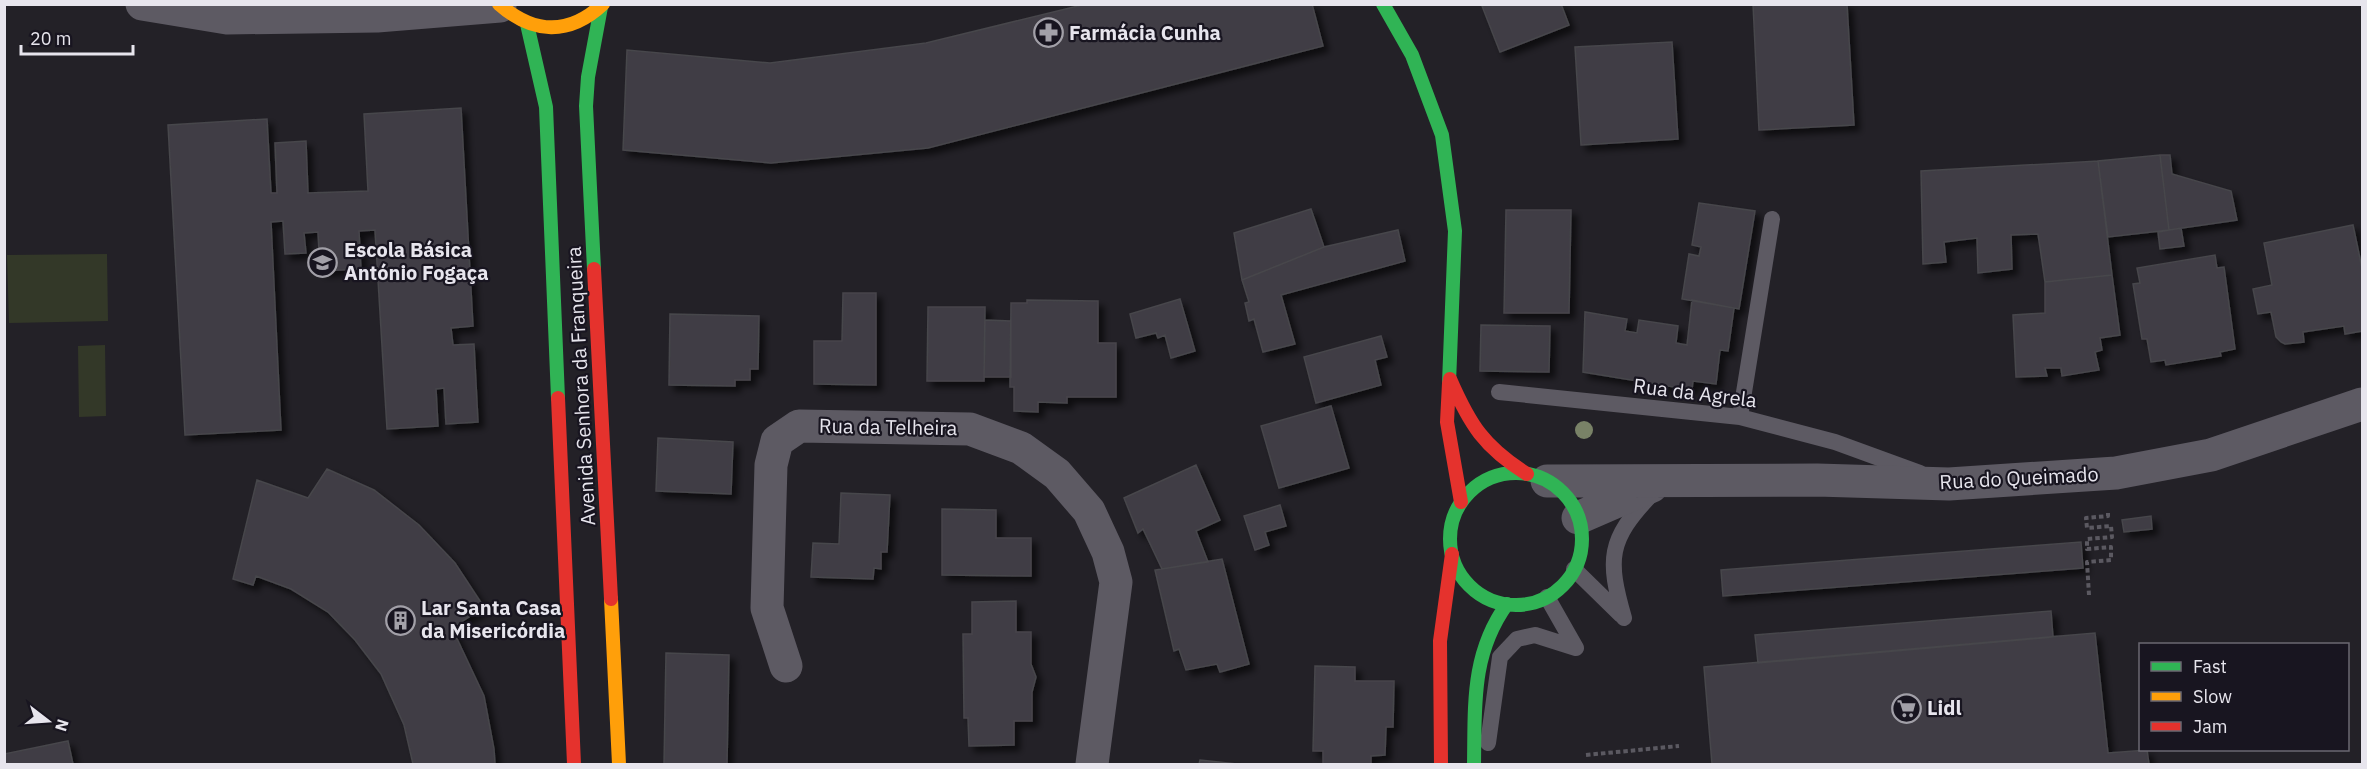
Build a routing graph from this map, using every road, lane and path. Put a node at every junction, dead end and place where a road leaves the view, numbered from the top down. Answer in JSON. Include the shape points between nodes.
{"nodes":[{"id":1,"x":142,"y":4,"type":"edge"},
{"id":2,"x":1383,"y":4,"type":"edge"},
{"id":3,"x":499,"y":5,"type":"edge"},
{"id":4,"x":602,"y":6,"type":"edge"},
{"id":5,"x":415,"y":9,"type":"edge"},
{"id":6,"x":527,"y":24,"type":"junction"},
{"id":7,"x":1772,"y":219,"type":"dead end"},
{"id":8,"x":1449,"y":377,"type":"junction"},
{"id":9,"x":1499,"y":392,"type":"dead end"},
{"id":10,"x":2362,"y":404,"type":"edge"},
{"id":11,"x":1740,"y":417,"type":"junction"},
{"id":12,"x":1537,"y":478,"type":"junction"},
{"id":13,"x":1665,"y":481,"type":"junction"},
{"id":14,"x":1949,"y":484,"type":"junction"},
{"id":15,"x":1461,"y":502,"type":"junction"},
{"id":16,"x":2108,"y":516,"type":"dead end"},
{"id":17,"x":1578,"y":518,"type":"junction"},
{"id":18,"x":1452,"y":555,"type":"junction"},
{"id":19,"x":1574,"y":569,"type":"junction"},
{"id":20,"x":2089,"y":595,"type":"dead end"},
{"id":21,"x":1547,"y":597,"type":"junction"},
{"id":22,"x":1507,"y":604,"type":"junction"},
{"id":23,"x":786,"y":666,"type":"dead end"},
{"id":24,"x":1678,"y":746,"type":"dead end"},
{"id":25,"x":1586,"y":755,"type":"dead end"},
{"id":26,"x":574,"y":765,"type":"edge"},
{"id":27,"x":619,"y":765,"type":"edge"},
{"id":28,"x":1092,"y":765,"type":"edge"},
{"id":29,"x":1440,"y":765,"type":"edge"},
{"id":30,"x":1474,"y":765,"type":"edge"},
{"id":31,"x":1485,"y":765,"type":"edge"}],
"edges":[{"from":1,"to":5,"type":"street","via":[[227,18],[377,16]]},
{"from":2,"to":8,"type":"street","via":[[1412,55],[1442,135],[1455,231]]},
{"from":3,"to":5,"type":"street"},
{"from":3,"to":6,"type":"street"},
{"from":4,"to":6,"type":"street","via":[[566,27]]},
{"from":4,"to":27,"type":"street","name":"Avenida Senhora da Franqueira","via":[[586,106]]},
{"from":6,"to":26,"type":"street","name":"Avenida Senhora da Franqueira","via":[[546,107]]},
{"from":7,"to":11,"type":"lane"},
{"from":8,"to":12,"type":"street","via":[[1480,436],[1499,456]]},
{"from":8,"to":15,"type":"street","via":[[1447,422]]},
{"from":9,"to":11,"type":"lane","name":"Rua da Agrela"},
{"from":10,"to":14,"type":"street","name":"Rua do Queimado","via":[[2211,455],[2116,473]]},
{"from":11,"to":14,"type":"lane","name":"Rua da Agrela","via":[[1835,442]]},
{"from":12,"to":13,"type":"street","name":"Rua do Queimado"},
{"from":12,"to":15,"type":"street","via":[[1508,474],[1490,479]]},
{"from":12,"to":17,"type":"street","via":[[1564,494]]},
{"from":13,"to":14,"type":"street","name":"Rua do Queimado"},
{"from":13,"to":17,"type":"street","name":"Rua do Queimado"},
{"from":13,"to":19,"type":"lane","via":[[1632,516],[1616,541],[1612,568],[1624,618]]},
{"from":15,"to":18,"type":"street","via":[[1453,519]]},
{"from":16,"to":20,"type":"path","via":[[2086,518],[2087,528],[2111,526],[2112,537],[2087,539],[2087,549],[2111,547],[2111,560],[2086,562]]},
{"from":17,"to":19,"type":"street","via":[[1581,547]]},
{"from":18,"to":22,"type":"street","via":[[1471,587],[1486,598]]},
{"from":18,"to":29,"type":"street","via":[[1440,641]]},
{"from":19,"to":21,"type":"street","via":[[1568,580]]},
{"from":21,"to":22,"type":"street","via":[[1531,603]]},
{"from":21,"to":31,"type":"lane","via":[[1576,648],[1535,635],[1517,639],[1500,657]]},
{"from":22,"to":30,"type":"street","via":[[1493,620],[1478,664]]},
{"from":23,"to":28,"type":"street","name":"Rua da Telheira","via":[[767,608],[771,465],[777,441],[799,426],[970,429],[1021,448],[1057,474],[1089,511],[1108,552],[1116,582]]},
{"from":24,"to":25,"type":"path"}]}
